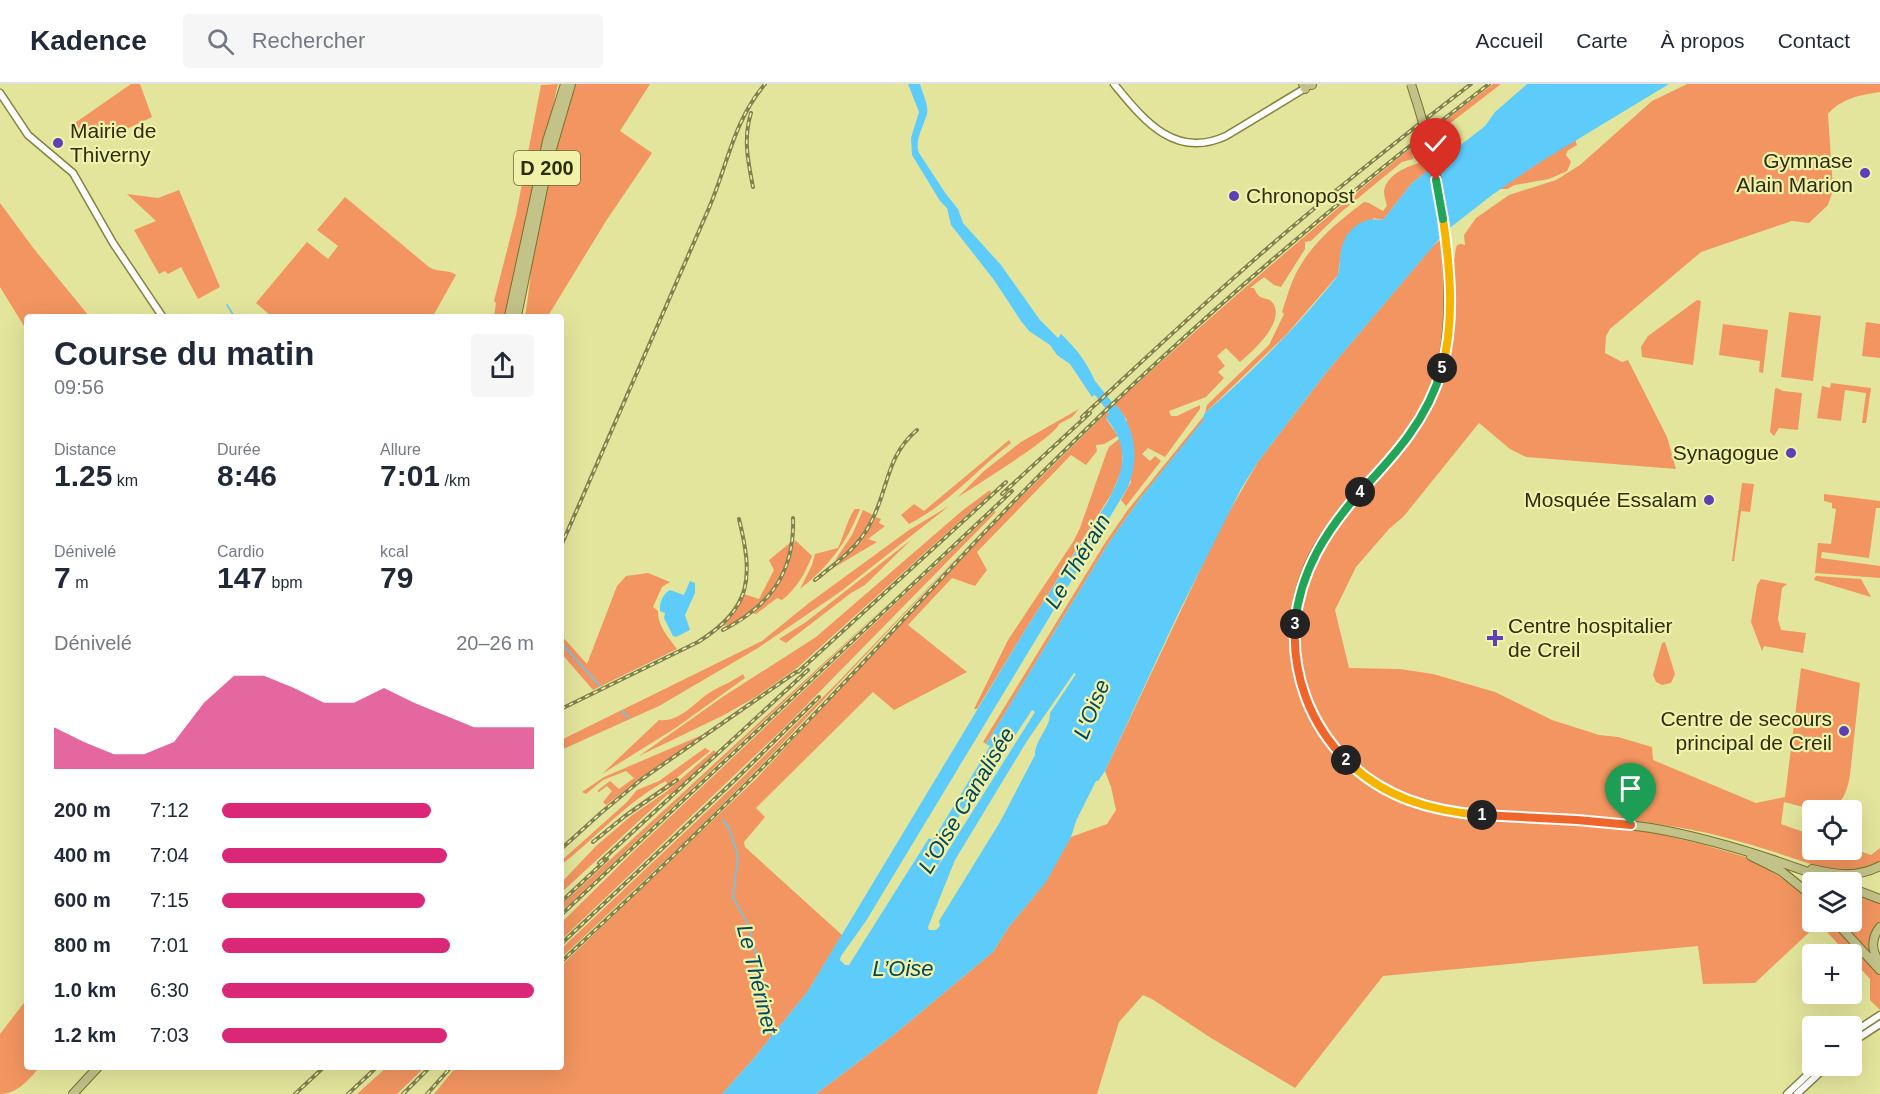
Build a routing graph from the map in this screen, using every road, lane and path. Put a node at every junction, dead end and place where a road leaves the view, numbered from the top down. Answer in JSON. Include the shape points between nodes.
{"nodes":[{"id":1,"x":565,"y":84,"type":"edge"},
{"id":2,"x":571,"y":84,"type":"edge"},
{"id":3,"x":1114,"y":84,"type":"edge"},
{"id":4,"x":1411,"y":84,"type":"edge"},
{"id":5,"x":1309,"y":85,"type":"edge"},
{"id":6,"x":0,"y":93,"type":"edge"},
{"id":7,"x":161,"y":314,"type":"edge"},
{"id":8,"x":509,"y":314,"type":"edge"},
{"id":9,"x":517,"y":314,"type":"edge"},
{"id":10,"x":1719,"y":843,"type":"junction"},
{"id":11,"x":1766,"y":856,"type":"junction"},
{"id":12,"x":1880,"y":866,"type":"edge"},
{"id":13,"x":1808,"y":872,"type":"edge"},
{"id":14,"x":1802,"y":887,"type":"edge"},
{"id":15,"x":1862,"y":892,"type":"edge"},
{"id":16,"x":1880,"y":899,"type":"edge"},
{"id":17,"x":1880,"y":927,"type":"edge"},
{"id":18,"x":1845,"y":932,"type":"edge"},
{"id":19,"x":1880,"y":963,"type":"edge"},
{"id":20,"x":1880,"y":970,"type":"edge"},
{"id":21,"x":1880,"y":1015,"type":"edge"},
{"id":22,"x":1880,"y":1024,"type":"edge"},
{"id":23,"x":1862,"y":1027,"type":"edge"},
{"id":24,"x":1862,"y":1036,"type":"edge"},
{"id":25,"x":90,"y":1070,"type":"edge"},
{"id":26,"x":95,"y":1070,"type":"edge"},
{"id":27,"x":1806,"y":1076,"type":"edge"},
{"id":28,"x":1816,"y":1076,"type":"edge"},
{"id":29,"x":68,"y":1094,"type":"edge"},
{"id":30,"x":73,"y":1094,"type":"edge"},
{"id":31,"x":1787,"y":1094,"type":"edge"},
{"id":32,"x":1797,"y":1094,"type":"edge"}],
"edges":[{"from":1,"to":8,"type":"main road","number":"D 200","via":[[547,141]]},
{"from":2,"to":9,"type":"main road","number":"D 200","via":[[549,159]]},
{"from":3,"to":5,"type":"street","via":[[1156,130],[1177,140],[1198,142],[1226,136]]},
{"from":4,"to":10,"type":"main road","bridge":true,"via":[[1425,131],[1445,233],[1449,317],[1446,351],[1429,403],[1402,446],[1327,534],[1301,588],[1295,648],[1300,682],[1313,715],[1335,749],[1354,768],[1383,789],[1412,802],[1460,813],[1618,823]]},
{"from":6,"to":7,"type":"street","via":[[27,134],[73,173]]},
{"from":10,"to":11,"type":"main road"},
{"from":10,"to":14,"type":"main road","via":[[1777,868]]},
{"from":11,"to":12,"type":"main road","via":[[1842,875]]},
{"from":11,"to":13,"type":"main road"},
{"from":15,"to":16,"type":"main road"},
{"from":17,"to":19,"type":"main road","via":[[1873,948]]},
{"from":18,"to":20,"type":"main road"},
{"from":21,"to":23,"type":"street"},
{"from":22,"to":24,"type":"street"},
{"from":25,"to":29,"type":"main road"},
{"from":26,"to":30,"type":"main road"},
{"from":27,"to":31,"type":"street"},
{"from":28,"to":32,"type":"street"}]}
